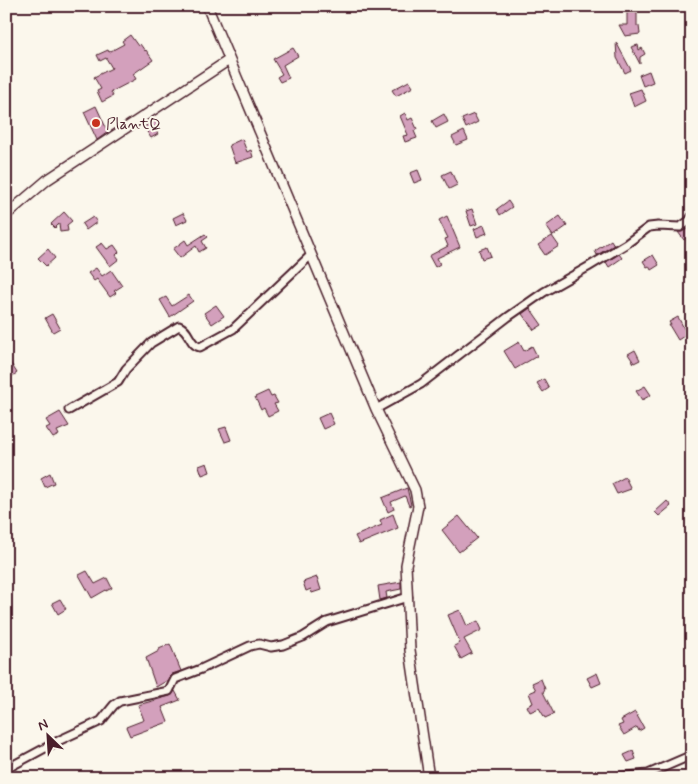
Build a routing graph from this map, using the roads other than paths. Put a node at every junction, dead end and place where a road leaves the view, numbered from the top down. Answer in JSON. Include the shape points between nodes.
{"nodes":[{"id":1,"x":207,"y":6,"type":"edge"},
{"id":2,"x":229,"y":60,"type":"junction"},
{"id":3,"x":6,"y":215,"type":"edge"},
{"id":4,"x":692,"y":216,"type":"edge"},
{"id":5,"x":311,"y":255,"type":"junction"},
{"id":6,"x":376,"y":409,"type":"junction"},
{"id":7,"x":69,"y":410,"type":"dead end"},
{"id":8,"x":408,"y":597,"type":"junction"},
{"id":9,"x":692,"y":755,"type":"edge"},
{"id":10,"x":6,"y":770,"type":"edge"},
{"id":11,"x":429,"y":778,"type":"edge"},
{"id":12,"x":606,"y":778,"type":"edge"}],
"edges":[{"from":1,"to":2,"type":"street"},
{"from":2,"to":3,"type":"street","via":[[47,180]]},
{"from":2,"to":5,"type":"street"},
{"from":4,"to":6,"type":"street","via":[[680,227],[649,228],[544,292],[421,384]]},
{"from":5,"to":6,"type":"street"},
{"from":5,"to":7,"type":"street","via":[[233,329],[200,347],[193,344],[185,329],[179,326],[151,343],[118,382]]},
{"from":6,"to":8,"type":"street","via":[[415,490],[418,506],[406,565]]},
{"from":8,"to":10,"type":"street","via":[[327,622],[303,637],[283,644],[250,646],[175,679],[169,690],[120,701],[101,721]]},
{"from":8,"to":11,"type":"street","via":[[410,650]]},
{"from":9,"to":12,"type":"street","via":[[648,774]]}]}
